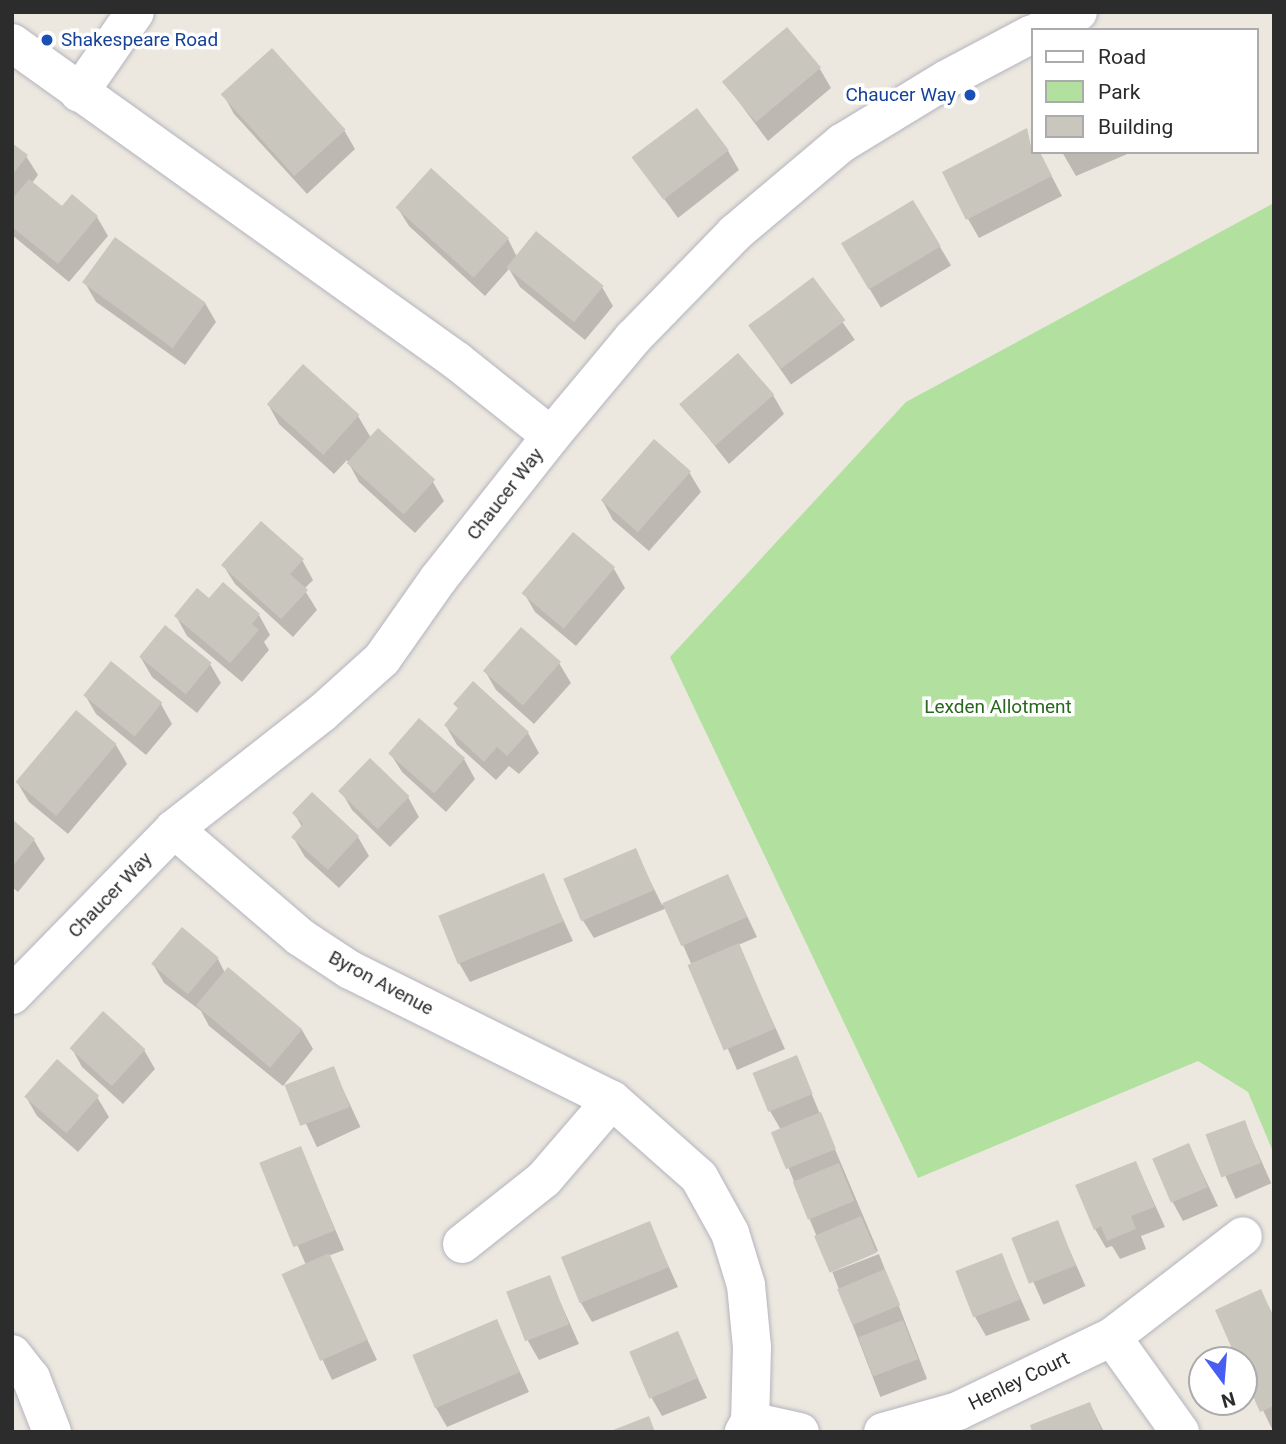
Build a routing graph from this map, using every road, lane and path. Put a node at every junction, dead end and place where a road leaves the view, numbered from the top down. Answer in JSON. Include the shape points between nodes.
{"nodes":[{"id":1,"x":135,"y":12,"type":"edge"},
{"id":2,"x":1078,"y":12,"type":"edge"},
{"id":3,"x":1045,"y":28,"type":"edge"},
{"id":4,"x":1030,"y":35,"type":"edge"},
{"id":5,"x":12,"y":43,"type":"edge"},
{"id":6,"x":79,"y":93,"type":"junction"},
{"id":7,"x":551,"y":436,"type":"junction"},
{"id":8,"x":174,"y":830,"type":"junction"},
{"id":9,"x":12,"y":995,"type":"edge"},
{"id":10,"x":612,"y":1100,"type":"junction"},
{"id":11,"x":1243,"y":1236,"type":"dead end"},
{"id":12,"x":462,"y":1244,"type":"dead end"},
{"id":13,"x":1112,"y":1337,"type":"junction"},
{"id":14,"x":12,"y":1354,"type":"edge"},
{"id":15,"x":747,"y":1427,"type":"edge"},
{"id":16,"x":52,"y":1432,"type":"edge"},
{"id":17,"x":800,"y":1432,"type":"edge"},
{"id":18,"x":883,"y":1432,"type":"edge"},
{"id":19,"x":1180,"y":1432,"type":"edge"}],
"edges":[{"from":1,"to":6,"type":"street"},
{"from":2,"to":3,"type":"street"},
{"from":4,"to":7,"type":"street","name":"Chaucer Way","via":[[842,144],[735,233],[633,338]]},
{"from":5,"to":6,"type":"street"},
{"from":6,"to":7,"type":"street","via":[[457,360]]},
{"from":7,"to":8,"type":"street","name":"Chaucer Way","via":[[382,659],[322,713]]},
{"from":8,"to":9,"type":"street","name":"Chaucer Way"},
{"from":8,"to":10,"type":"street","name":"Byron Avenue","via":[[300,937],[350,970]]},
{"from":10,"to":12,"type":"street","via":[[544,1179]]},
{"from":10,"to":15,"type":"street","name":"Byron Avenue","via":[[699,1177],[730,1233],[749,1310]]},
{"from":11,"to":13,"type":"street","name":"Henley Court"},
{"from":13,"to":18,"type":"street","name":"Henley Court","via":[[958,1411]]},
{"from":13,"to":19,"type":"street"},
{"from":14,"to":16,"type":"street","via":[[31,1378]]},
{"from":15,"to":17,"type":"street"}]}
